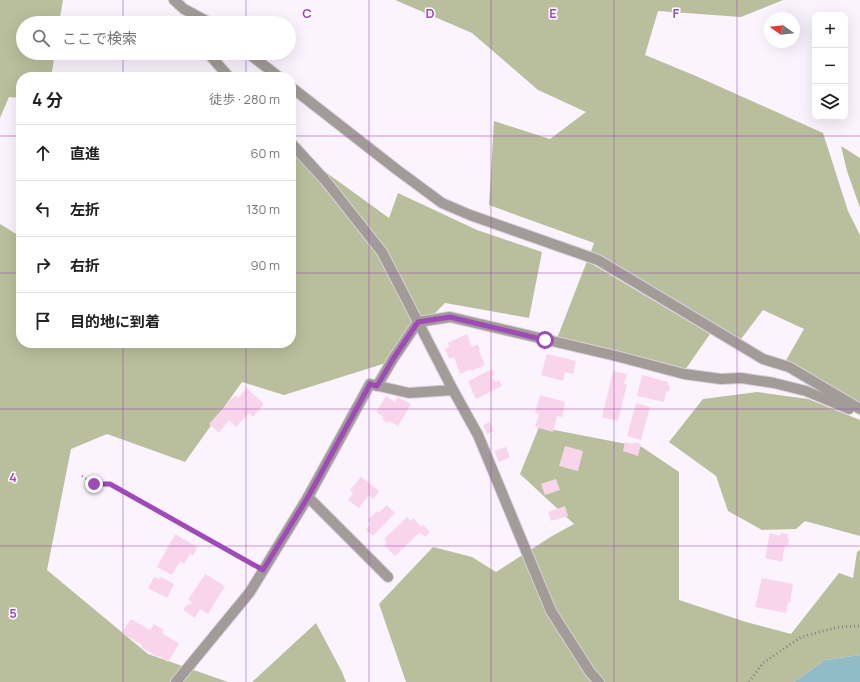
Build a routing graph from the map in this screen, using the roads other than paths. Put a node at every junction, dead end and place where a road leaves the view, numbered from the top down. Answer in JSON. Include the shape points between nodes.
{"nodes":[{"id":1,"x":174,"y":0,"type":"edge"},
{"id":2,"x":184,"y":9,"type":"junction"},
{"id":3,"x":188,"y":16,"type":"edge"},
{"id":4,"x":197,"y":16,"type":"edge"},
{"id":5,"x":214,"y":60,"type":"edge"},
{"id":6,"x":257,"y":60,"type":"edge"},
{"id":7,"x":225,"y":72,"type":"edge"},
{"id":8,"x":272,"y":72,"type":"edge"},
{"id":9,"x":296,"y":91,"type":"edge"},
{"id":10,"x":296,"y":148,"type":"edge"},
{"id":11,"x":418,"y":322,"type":"junction"},
{"id":12,"x":377,"y":386,"type":"junction"},
{"id":13,"x":454,"y":390,"type":"junction"},
{"id":14,"x":860,"y":409,"type":"edge"},
{"id":15,"x":860,"y":413,"type":"edge"},
{"id":16,"x":308,"y":497,"type":"junction"},
{"id":17,"x":388,"y":577,"type":"dead end"},
{"id":18,"x":176,"y":682,"type":"edge"},
{"id":19,"x":599,"y":682,"type":"edge"}],
"edges":[{"from":1,"to":2,"type":"street"},
{"from":2,"to":3,"type":"street"},
{"from":2,"to":4,"type":"street"},
{"from":5,"to":7,"type":"street"},
{"from":6,"to":8,"type":"street"},
{"from":9,"to":14,"type":"street","via":[[442,204],[598,260],[763,359],[790,367]]},
{"from":10,"to":11,"type":"street","via":[[325,180],[382,252]]},
{"from":11,"to":12,"type":"street"},
{"from":11,"to":13,"type":"street"},
{"from":11,"to":15,"type":"street","via":[[450,317],[684,374],[721,379],[741,378],[806,391]]},
{"from":12,"to":13,"type":"street","via":[[409,392]]},
{"from":12,"to":16,"type":"street","via":[[370,384]]},
{"from":13,"to":19,"type":"street","via":[[478,435],[551,611]]},
{"from":16,"to":17,"type":"street"},
{"from":16,"to":18,"type":"street","via":[[250,592]]}]}
